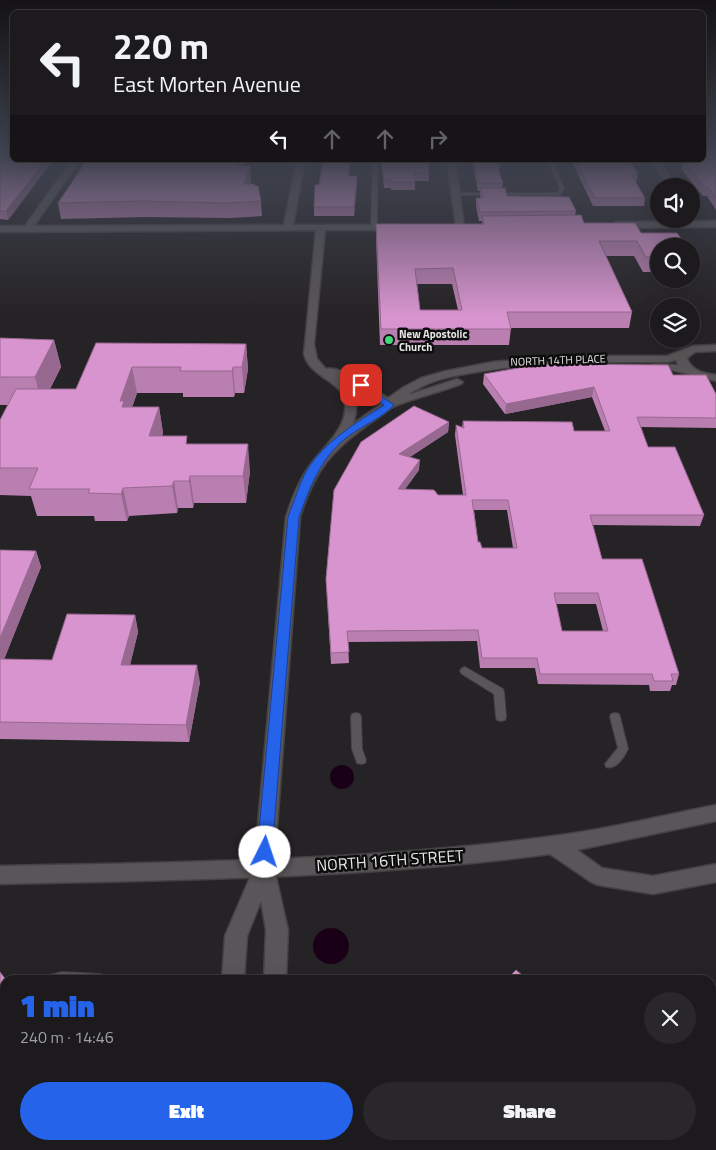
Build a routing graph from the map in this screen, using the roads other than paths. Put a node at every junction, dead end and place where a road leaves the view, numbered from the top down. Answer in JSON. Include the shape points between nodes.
{"nodes":[{"id":1,"x":42,"y":209,"type":"edge"},
{"id":2,"x":292,"y":209,"type":"edge"},
{"id":3,"x":374,"y":209,"type":"edge"},
{"id":4,"x":458,"y":209,"type":"edge"},
{"id":5,"x":700,"y":224,"type":"edge"},
{"id":6,"x":716,"y":224,"type":"edge"},
{"id":7,"x":603,"y":225,"type":"edge"},
{"id":8,"x":650,"y":225,"type":"edge"},
{"id":9,"x":460,"y":226,"type":"edge"},
{"id":10,"x":321,"y":227,"type":"junction"},
{"id":11,"x":374,"y":227,"type":"junction"},
{"id":12,"x":403,"y":227,"type":"edge"},
{"id":13,"x":288,"y":228,"type":"junction"},
{"id":14,"x":0,"y":229,"type":"edge"},
{"id":15,"x":28,"y":229,"type":"junction"},
{"id":16,"x":716,"y":348,"type":"edge"},
{"id":17,"x":683,"y":354,"type":"junction"},
{"id":18,"x":316,"y":366,"type":"junction"},
{"id":19,"x":691,"y":371,"type":"junction"},
{"id":20,"x":716,"y":378,"type":"edge"},
{"id":21,"x":390,"y":405,"type":"junction"},
{"id":22,"x":342,"y":436,"type":"junction"},
{"id":23,"x":465,"y":671,"type":"dead end"},
{"id":24,"x":356,"y":717,"type":"dead end"},
{"id":25,"x":501,"y":717,"type":"dead end"},
{"id":26,"x":615,"y":717,"type":"dead end"},
{"id":27,"x":361,"y":760,"type":"dead end"},
{"id":28,"x":610,"y":764,"type":"dead end"},
{"id":29,"x":716,"y":813,"type":"edge"},
{"id":30,"x":553,"y":846,"type":"junction"},
{"id":31,"x":264,"y":868,"type":"junction"},
{"id":32,"x":716,"y":873,"type":"edge"},
{"id":33,"x":0,"y":875,"type":"edge"},
{"id":34,"x":233,"y":975,"type":"edge"},
{"id":35,"x":274,"y":975,"type":"edge"}],
"edges":[{"from":1,"to":15,"type":"street"},
{"from":2,"to":13,"type":"street"},
{"from":3,"to":11,"type":"lane"},
{"from":4,"to":9,"type":"street"},
{"from":5,"to":6,"type":"street"},
{"from":7,"to":8,"type":"street"},
{"from":10,"to":11,"type":"street"},
{"from":10,"to":13,"type":"street"},
{"from":10,"to":18,"type":"street","via":[[309,344]]},
{"from":11,"to":12,"type":"street"},
{"from":13,"to":15,"type":"street"},
{"from":14,"to":15,"type":"street"},
{"from":16,"to":17,"type":"street","name":"NORTH 14TH PLACE","via":[[693,349]]},
{"from":17,"to":19,"type":"street","via":[[682,362]]},
{"from":17,"to":21,"type":"street","name":"NORTH 14TH PLACE","via":[[668,359],[506,362],[414,385]]},
{"from":18,"to":21,"type":"street","via":[[361,385]]},
{"from":18,"to":22,"type":"street","via":[[350,396],[351,412]]},
{"from":19,"to":20,"type":"street","name":"NORTH 14TH PLACE"},
{"from":19,"to":21,"type":"street","name":"NORTH 14TH PLACE","via":[[672,367],[606,366],[512,370],[463,380]]},
{"from":21,"to":22,"type":"street"},
{"from":22,"to":31,"type":"street","via":[[312,472],[293,517]]},
{"from":23,"to":25,"type":"lane","via":[[499,692]]},
{"from":24,"to":27,"type":"lane","via":[[356,749]]},
{"from":26,"to":28,"type":"lane","via":[[623,749]]},
{"from":29,"to":30,"type":"street","name":"NORTH 16TH STREET"},
{"from":30,"to":31,"type":"street","name":"NORTH 16TH STREET","via":[[377,863]]},
{"from":30,"to":32,"type":"street","via":[[598,876],[653,885]]},
{"from":31,"to":33,"type":"street","name":"NORTH 16TH STREET"},
{"from":31,"to":34,"type":"street","via":[[236,936]]},
{"from":31,"to":35,"type":"street","via":[[277,930]]}]}
